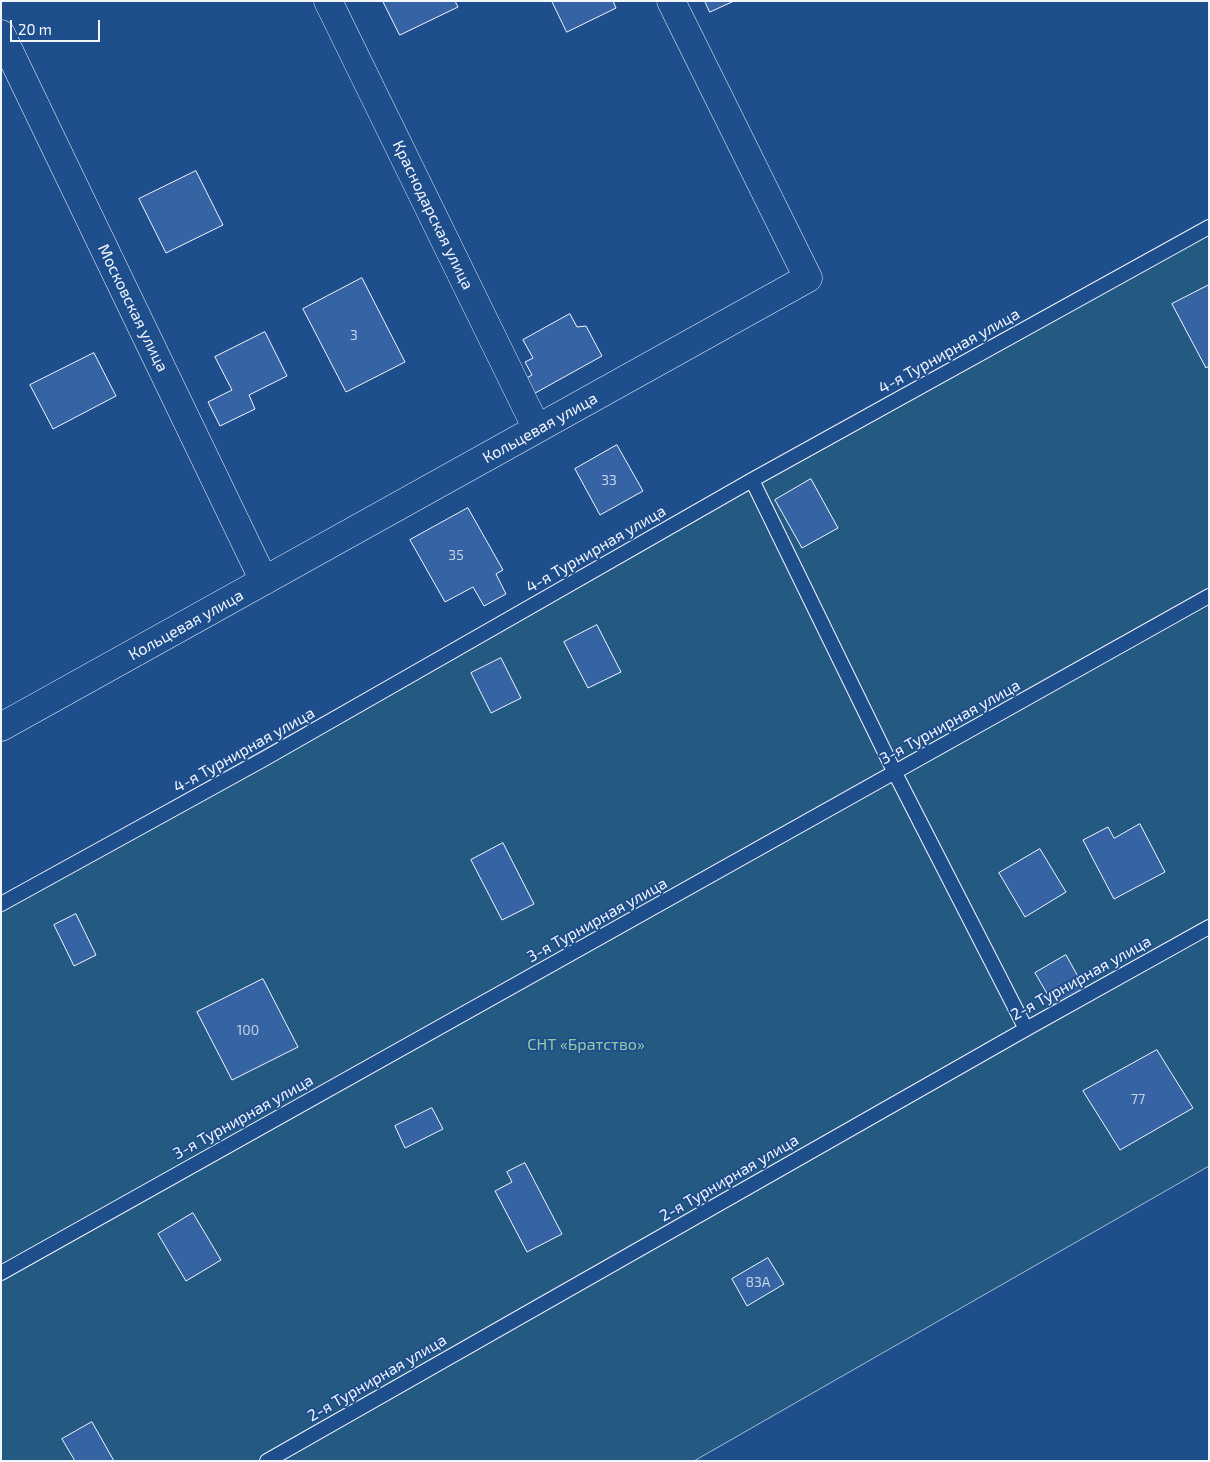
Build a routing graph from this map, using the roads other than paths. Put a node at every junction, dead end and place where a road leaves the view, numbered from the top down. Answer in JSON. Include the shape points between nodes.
{"nodes":[{"id":1,"x":328,"y":1,"type":"edge"},
{"id":2,"x":671,"y":1,"type":"edge"},
{"id":3,"x":1,"y":34,"type":"edge"},
{"id":4,"x":1209,"y":227,"type":"edge"},
{"id":5,"x":537,"y":429,"type":"junction"},
{"id":6,"x":752,"y":480,"type":"junction"},
{"id":7,"x":264,"y":581,"type":"junction"},
{"id":8,"x":1209,"y":596,"type":"edge"},
{"id":9,"x":1,"y":727,"type":"edge"},
{"id":10,"x":895,"y":773,"type":"junction"},
{"id":11,"x":1,"y":904,"type":"edge"},
{"id":12,"x":1209,"y":927,"type":"edge"},
{"id":13,"x":1026,"y":1028,"type":"junction"},
{"id":14,"x":1,"y":1273,"type":"edge"},
{"id":15,"x":267,"y":1461,"type":"edge"}],
"edges":[{"from":1,"to":5,"type":"street","name":"Краснодарская улица"},
{"from":2,"to":5,"type":"street","name":"Кольцевая улица","via":[[808,278]]},
{"from":3,"to":7,"type":"street","name":"Московская улица"},
{"from":4,"to":6,"type":"lane","name":"4-я Турнирная улица"},
{"from":5,"to":7,"type":"street","name":"Кольцевая улица"},
{"from":6,"to":10,"type":"lane"},
{"from":6,"to":11,"type":"lane","name":"4-я Турнирная улица","via":[[264,759]]},
{"from":7,"to":9,"type":"street","name":"Кольцевая улица"},
{"from":8,"to":10,"type":"lane","name":"3-я Турнирная улица"},
{"from":10,"to":13,"type":"lane"},
{"from":10,"to":14,"type":"lane","name":"3-я Турнирная улица"},
{"from":12,"to":13,"type":"lane","name":"2-я Турнирная улица"},
{"from":13,"to":15,"type":"lane","name":"2-я Турнирная улица"}]}
